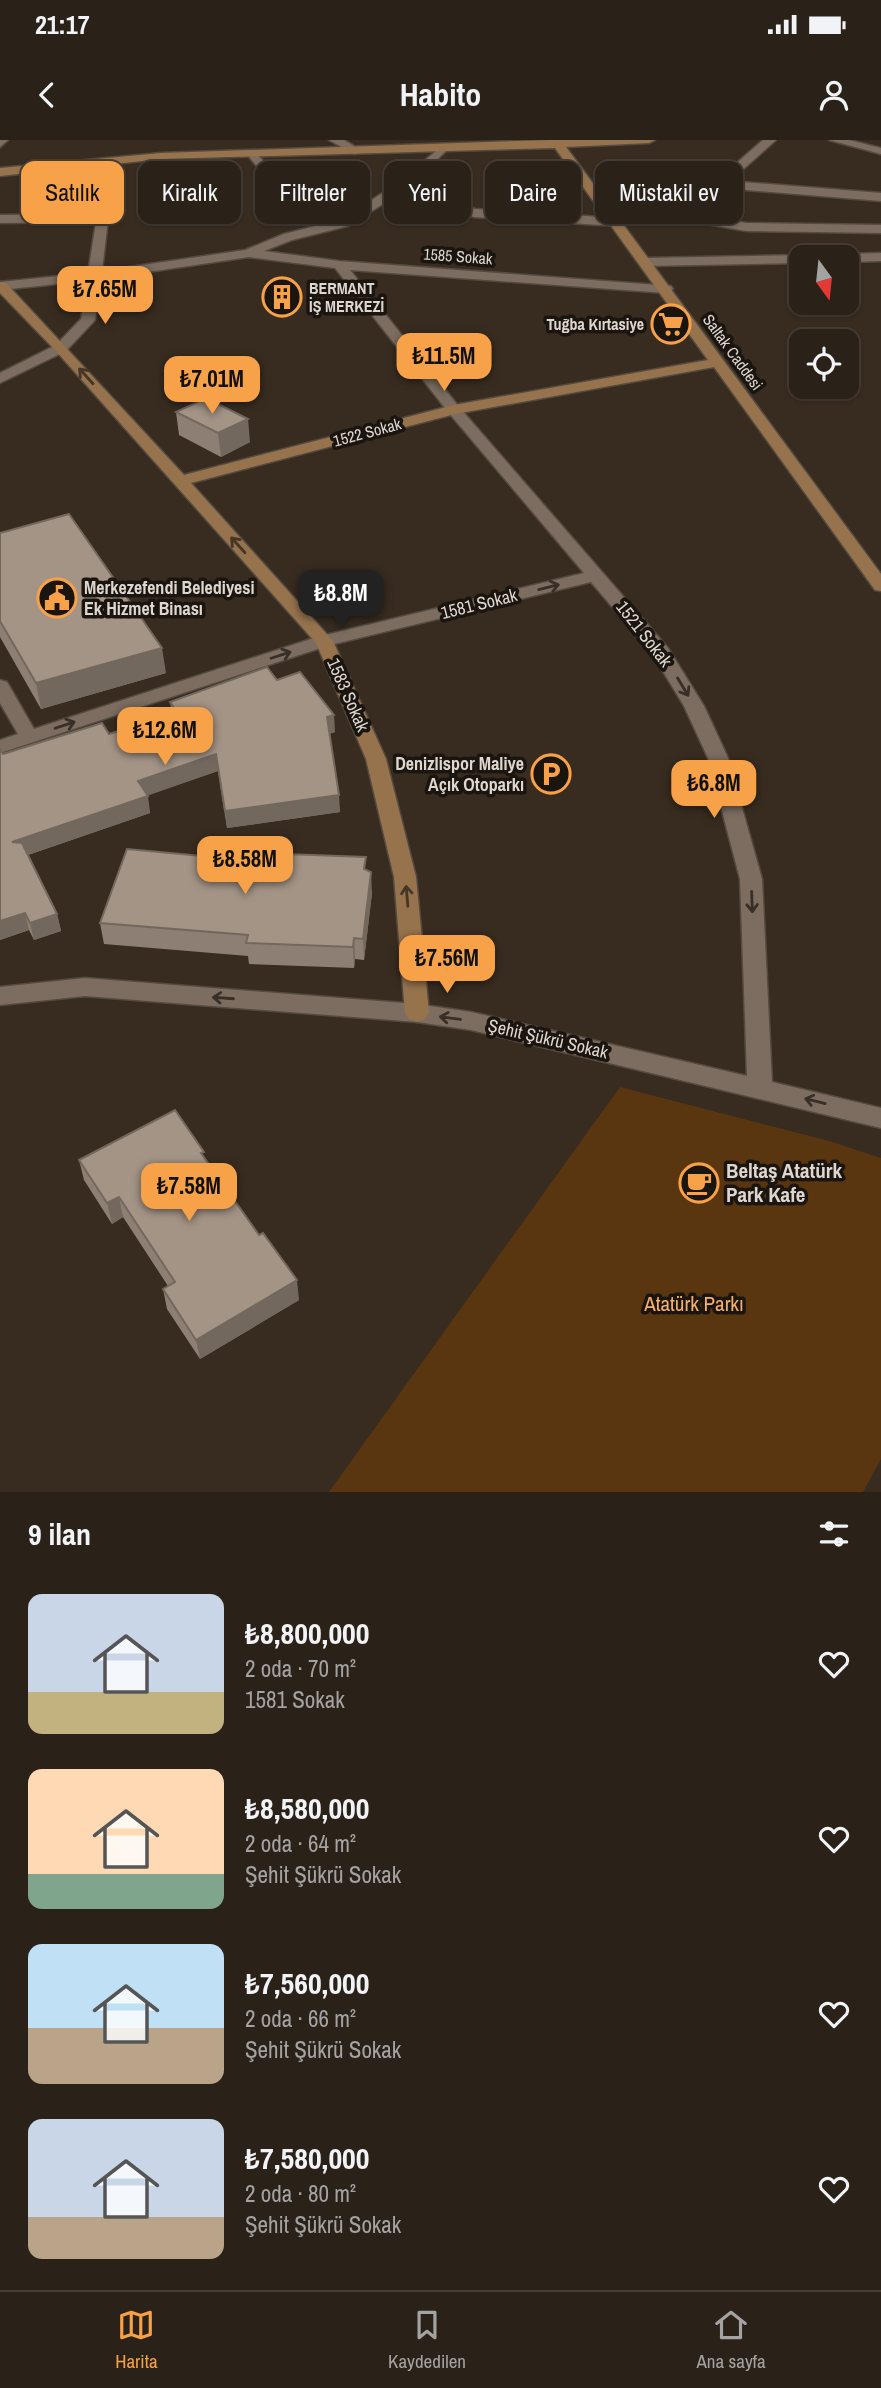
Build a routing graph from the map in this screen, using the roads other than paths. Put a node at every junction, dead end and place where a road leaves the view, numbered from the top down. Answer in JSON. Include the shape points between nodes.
{"nodes":[{"id":1,"x":335,"y":140,"type":"edge"},
{"id":2,"x":649,"y":140,"type":"edge"},
{"id":3,"x":770,"y":140,"type":"edge"},
{"id":4,"x":835,"y":140,"type":"edge"},
{"id":5,"x":557,"y":143,"type":"edge"},
{"id":6,"x":442,"y":149,"type":"junction"},
{"id":7,"x":881,"y":151,"type":"edge"},
{"id":8,"x":358,"y":152,"type":"junction"},
{"id":9,"x":253,"y":154,"type":"junction"},
{"id":10,"x":111,"y":161,"type":"edge"},
{"id":11,"x":259,"y":161,"type":"edge"},
{"id":12,"x":429,"y":161,"type":"edge"},
{"id":13,"x":743,"y":164,"type":"edge"},
{"id":14,"x":21,"y":170,"type":"edge"},
{"id":15,"x":0,"y":172,"type":"edge"},
{"id":16,"x":743,"y":186,"type":"edge"},
{"id":17,"x":595,"y":193,"type":"edge"},
{"id":18,"x":881,"y":197,"type":"edge"},
{"id":19,"x":471,"y":212,"type":"edge"},
{"id":20,"x":0,"y":219,"type":"edge"},
{"id":21,"x":21,"y":219,"type":"edge"},
{"id":22,"x":595,"y":221,"type":"edge"},
{"id":23,"x":103,"y":224,"type":"edge"},
{"id":24,"x":340,"y":224,"type":"edge"},
{"id":25,"x":618,"y":224,"type":"edge"},
{"id":26,"x":729,"y":224,"type":"edge"},
{"id":27,"x":881,"y":229,"type":"edge"},
{"id":28,"x":248,"y":253,"type":"junction"},
{"id":29,"x":881,"y":257,"type":"edge"},
{"id":30,"x":859,"y":258,"type":"edge"},
{"id":31,"x":789,"y":259,"type":"edge"},
{"id":32,"x":646,"y":262,"type":"junction"},
{"id":33,"x":339,"y":265,"type":"junction"},
{"id":34,"x":97,"y":276,"type":"junction"},
{"id":35,"x":0,"y":286,"type":"edge"},
{"id":36,"x":666,"y":289,"type":"junction"},
{"id":37,"x":61,"y":348,"type":"junction"},
{"id":38,"x":719,"y":362,"type":"junction"},
{"id":39,"x":0,"y":379,"type":"edge"},
{"id":40,"x":454,"y":410,"type":"junction"},
{"id":41,"x":181,"y":481,"type":"junction"},
{"id":42,"x":597,"y":575,"type":"junction"},
{"id":43,"x":881,"y":586,"type":"edge"},
{"id":44,"x":324,"y":641,"type":"junction"},
{"id":45,"x":0,"y":686,"type":"edge"},
{"id":46,"x":29,"y":737,"type":"junction"},
{"id":47,"x":0,"y":747,"type":"edge"},
{"id":48,"x":0,"y":996,"type":"edge"},
{"id":49,"x":417,"y":1013,"type":"junction"},
{"id":50,"x":760,"y":1088,"type":"junction"},
{"id":51,"x":881,"y":1118,"type":"edge"}],
"edges":[{"from":1,"to":8,"type":"street"},
{"from":2,"to":5,"type":"main road"},
{"from":3,"to":13,"type":"street"},
{"from":4,"to":7,"type":"street"},
{"from":5,"to":6,"type":"main road"},
{"from":5,"to":17,"type":"main road","name":"Saltak Caddesi"},
{"from":6,"to":8,"type":"main road"},
{"from":6,"to":12,"type":"street"},
{"from":8,"to":9,"type":"main road"},
{"from":9,"to":10,"type":"main road"},
{"from":9,"to":11,"type":"street"},
{"from":14,"to":15,"type":"main road"},
{"from":16,"to":18,"type":"street"},
{"from":19,"to":22,"type":"street"},
{"from":20,"to":21,"type":"street"},
{"from":23,"to":34,"type":"street"},
{"from":24,"to":28,"type":"street"},
{"from":25,"to":32,"type":"main road","name":"Saltak Caddesi"},
{"from":26,"to":27,"type":"street"},
{"from":28,"to":33,"type":"street","name":"1585 Sokak"},
{"from":28,"to":34,"type":"street","name":"1583 Sokak"},
{"from":29,"to":30,"type":"street"},
{"from":31,"to":32,"type":"street"},
{"from":32,"to":36,"type":"main road","name":"Saltak Caddesi"},
{"from":33,"to":36,"type":"street","name":"1585 Sokak"},
{"from":33,"to":40,"type":"street","name":"1521 Sokak"},
{"from":34,"to":35,"type":"street","name":"1583 Sokak"},
{"from":34,"to":37,"type":"street","via":[[88,320]]},
{"from":35,"to":37,"type":"main road","name":"1583 Sokak"},
{"from":36,"to":38,"type":"main road","name":"Saltak Caddesi"},
{"from":37,"to":39,"type":"street"},
{"from":41,"to":37,"type":"main road","name":"1583 Sokak","one_way":true},
{"from":38,"to":40,"type":"main road","name":"1522 Sokak"},
{"from":38,"to":43,"type":"main road","name":"Saltak Caddesi"},
{"from":40,"to":41,"type":"main road","name":"1522 Sokak"},
{"from":40,"to":42,"type":"street","name":"1521 Sokak"},
{"from":44,"to":41,"type":"main road","name":"1583 Sokak","one_way":true},
{"from":44,"to":42,"type":"street","name":"1581 Sokak","one_way":true},
{"from":42,"to":50,"type":"street","name":"1521 Sokak","one_way":true,"via":[[661,652],[718,758],[751,879]]},
{"from":46,"to":44,"type":"street","name":"1581 Sokak","one_way":true},
{"from":49,"to":44,"type":"main road","name":"1583 Sokak","one_way":true,"via":[[405,877],[379,772]]},
{"from":45,"to":46,"type":"street"},
{"from":46,"to":47,"type":"street","name":"1581 Sokak"},
{"from":49,"to":48,"type":"street","name":"Şehit Şükrü Sokak","one_way":true,"via":[[85,987]]},
{"from":50,"to":49,"type":"street","name":"Şehit Şükrü Sokak","one_way":true,"via":[[471,1021]]},
{"from":51,"to":50,"type":"street","name":"Şehit Şükrü Sokak","one_way":true}]}
